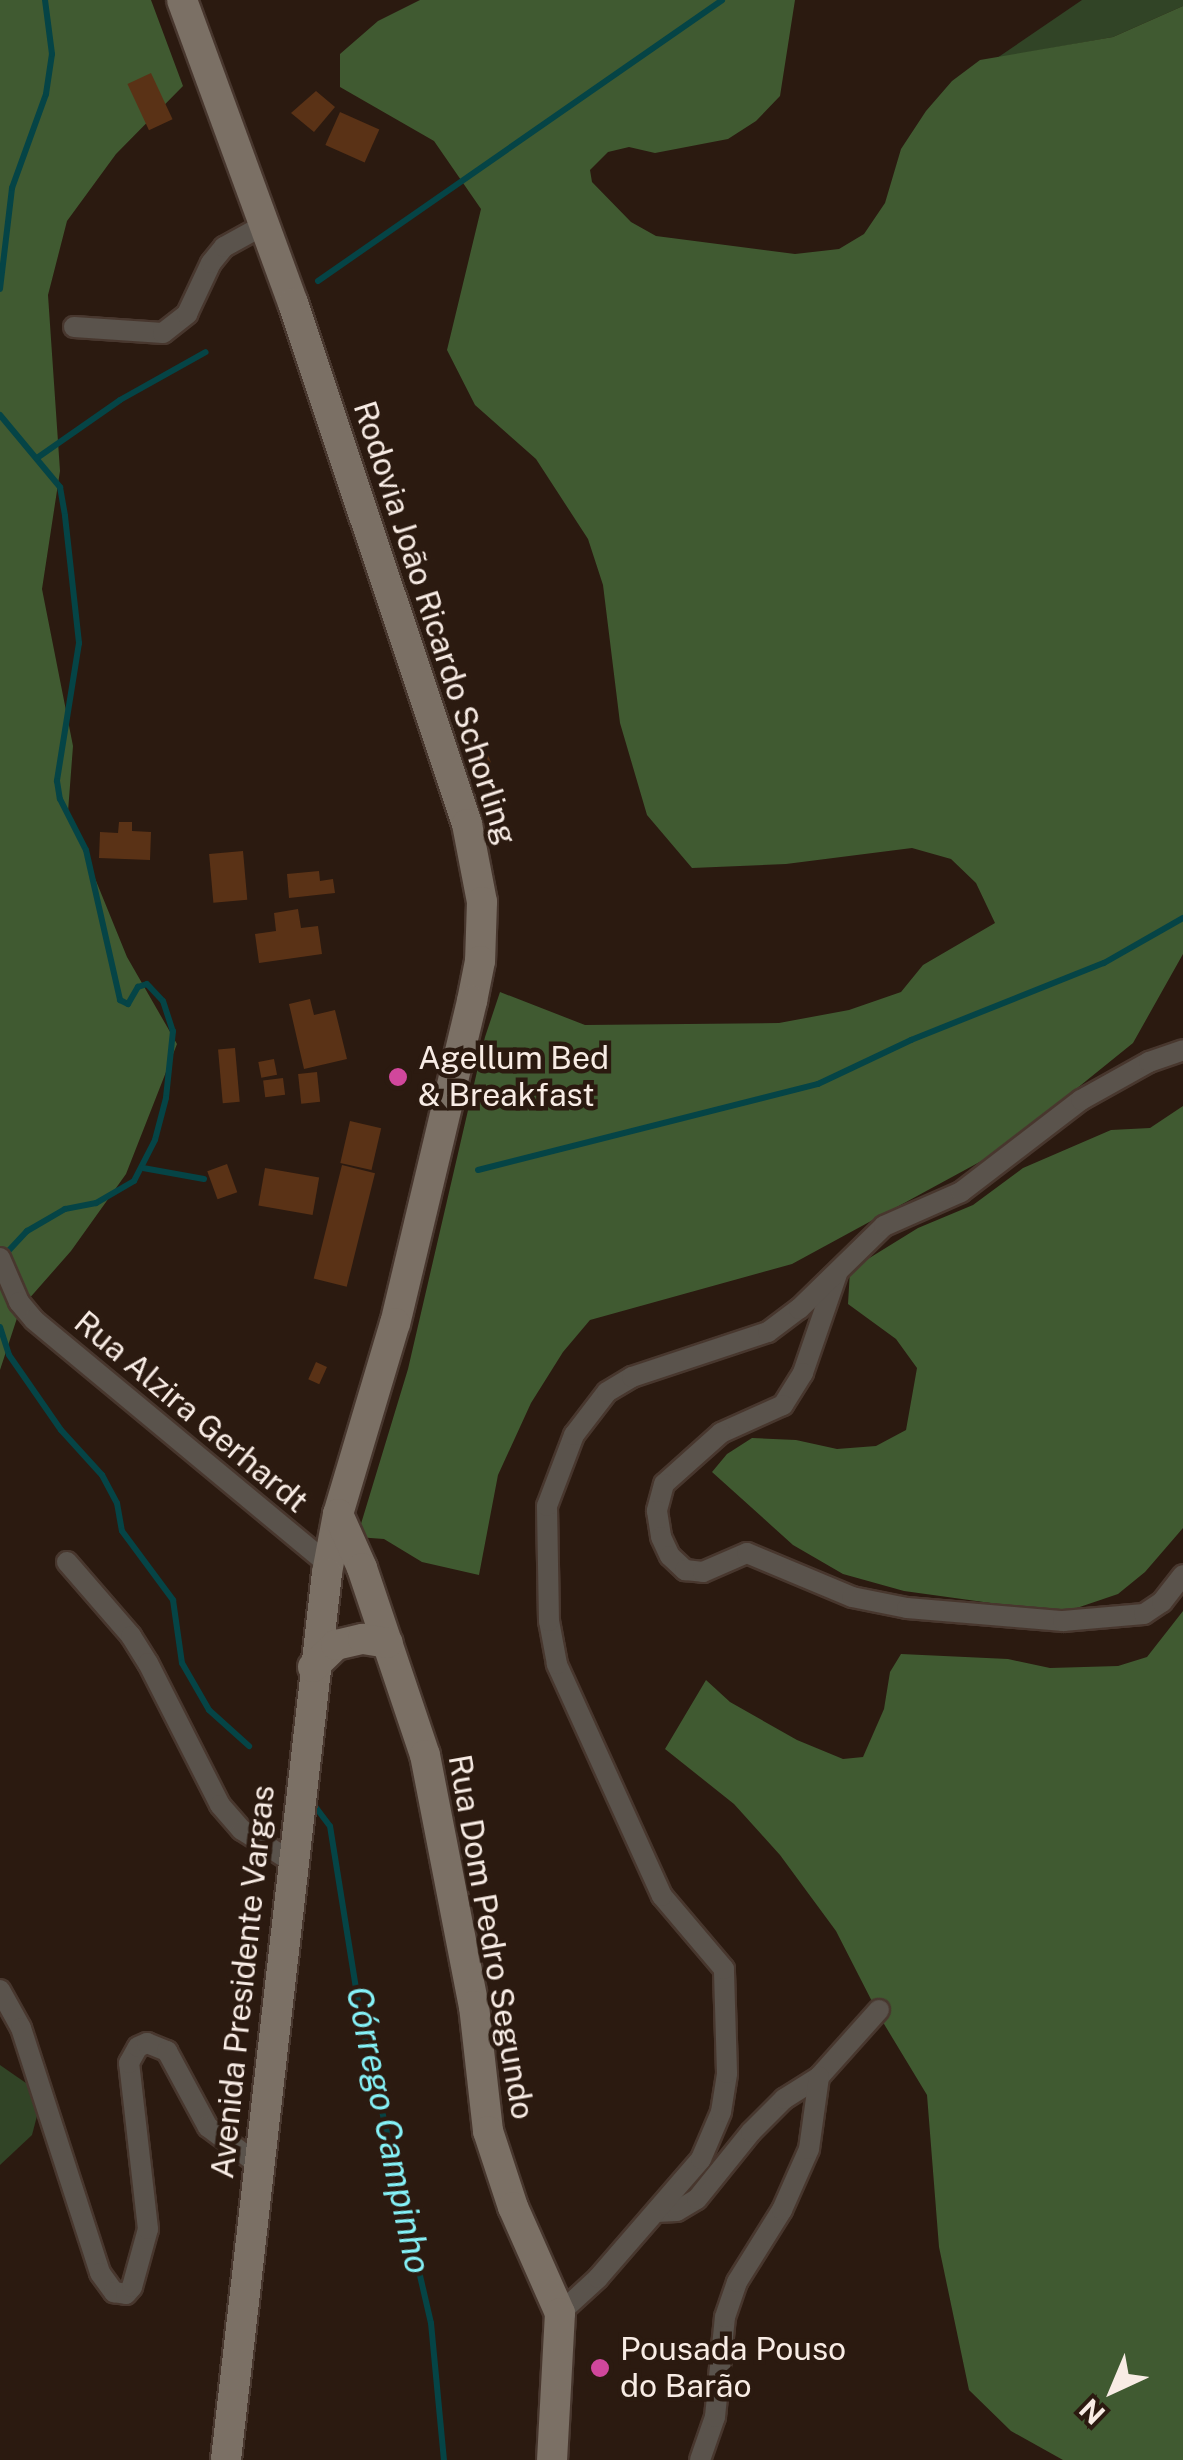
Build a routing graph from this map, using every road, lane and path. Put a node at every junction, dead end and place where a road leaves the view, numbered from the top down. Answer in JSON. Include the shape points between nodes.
{"nodes":[{"id":1,"x":182,"y":0,"type":"edge"},
{"id":2,"x":262,"y":226,"type":"junction"},
{"id":3,"x":74,"y":327,"type":"dead end"},
{"id":4,"x":1183,"y":1050,"type":"edge"},
{"id":5,"x":0,"y":1258,"type":"edge"},
{"id":6,"x":838,"y":1272,"type":"junction"},
{"id":7,"x":338,"y":1514,"type":"junction"},
{"id":8,"x":67,"y":1562,"type":"dead end"},
{"id":9,"x":329,"y":1565,"type":"junction"},
{"id":10,"x":1183,"y":1576,"type":"edge"},
{"id":11,"x":388,"y":1643,"type":"junction"},
{"id":12,"x":313,"y":1668,"type":"junction"},
{"id":13,"x":292,"y":1862,"type":"junction"},
{"id":14,"x":0,"y":1990,"type":"edge"},
{"id":15,"x":879,"y":2010,"type":"dead end"},
{"id":16,"x":819,"y":2077,"type":"junction"},
{"id":17,"x":259,"y":2165,"type":"junction"},
{"id":18,"x":656,"y":2212,"type":"junction"},
{"id":19,"x":560,"y":2314,"type":"junction"},
{"id":20,"x":226,"y":2460,"type":"edge"},
{"id":21,"x":552,"y":2460,"type":"edge"},
{"id":22,"x":700,"y":2460,"type":"edge"}],
"edges":[{"from":1,"to":2,"type":"main road","name":"Rodovia João Ricardo Schorling"},
{"from":2,"to":3,"type":"street","via":[[224,247],[188,314],[163,333]]},
{"from":2,"to":7,"type":"main road","name":"Rodovia João Ricardo Schorling","via":[[467,824],[482,902],[472,1001],[395,1323]]},
{"from":4,"to":6,"type":"street","via":[[1081,1100],[961,1192],[884,1226]]},
{"from":5,"to":9,"type":"street","name":"Rua Alzira Gerhardt","via":[[19,1302],[156,1426]]},
{"from":6,"to":10,"type":"street","via":[[804,1373],[784,1405],[721,1433],[664,1484],[657,1510],[661,1537],[684,1570],[703,1572],[747,1552],[852,1597],[1063,1622],[1144,1614]]},
{"from":6,"to":18,"type":"street","via":[[768,1332],[607,1392],[574,1435],[547,1506],[548,1621],[557,1664],[662,1896],[726,1976],[722,2112],[701,2159]]},
{"from":7,"to":9,"type":"main road","name":"Avenida Presidente Vargas"},
{"from":7,"to":11,"type":"main road","name":"Rua Dom Pedro Segundo"},
{"from":8,"to":13,"type":"street","via":[[140,1650],[220,1805],[242,1830]]},
{"from":9,"to":12,"type":"main road","name":"Avenida Presidente Vargas"},
{"from":11,"to":12,"type":"main road","via":[[336,1645]]},
{"from":11,"to":19,"type":"main road","name":"Rua Dom Pedro Segundo","via":[[425,1755],[448,1862],[488,2131],[512,2207]]},
{"from":12,"to":13,"type":"main road","name":"Avenida Presidente Vargas"},
{"from":13,"to":17,"type":"main road","name":"Avenida Presidente Vargas"},
{"from":14,"to":17,"type":"street","via":[[21,2028],[100,2273],[114,2292],[126,2294],[132,2287],[148,2230],[128,2063],[138,2047],[167,2051],[208,2127]]},
{"from":15,"to":16,"type":"street"},
{"from":16,"to":18,"type":"street","via":[[751,2132],[697,2199],[678,2211]]},
{"from":16,"to":22,"type":"street","via":[[809,2150],[782,2210],[737,2282],[725,2317],[716,2417]]},
{"from":17,"to":20,"type":"main road","name":"Avenida Presidente Vargas"},
{"from":18,"to":19,"type":"street"},
{"from":19,"to":21,"type":"main road"}]}
